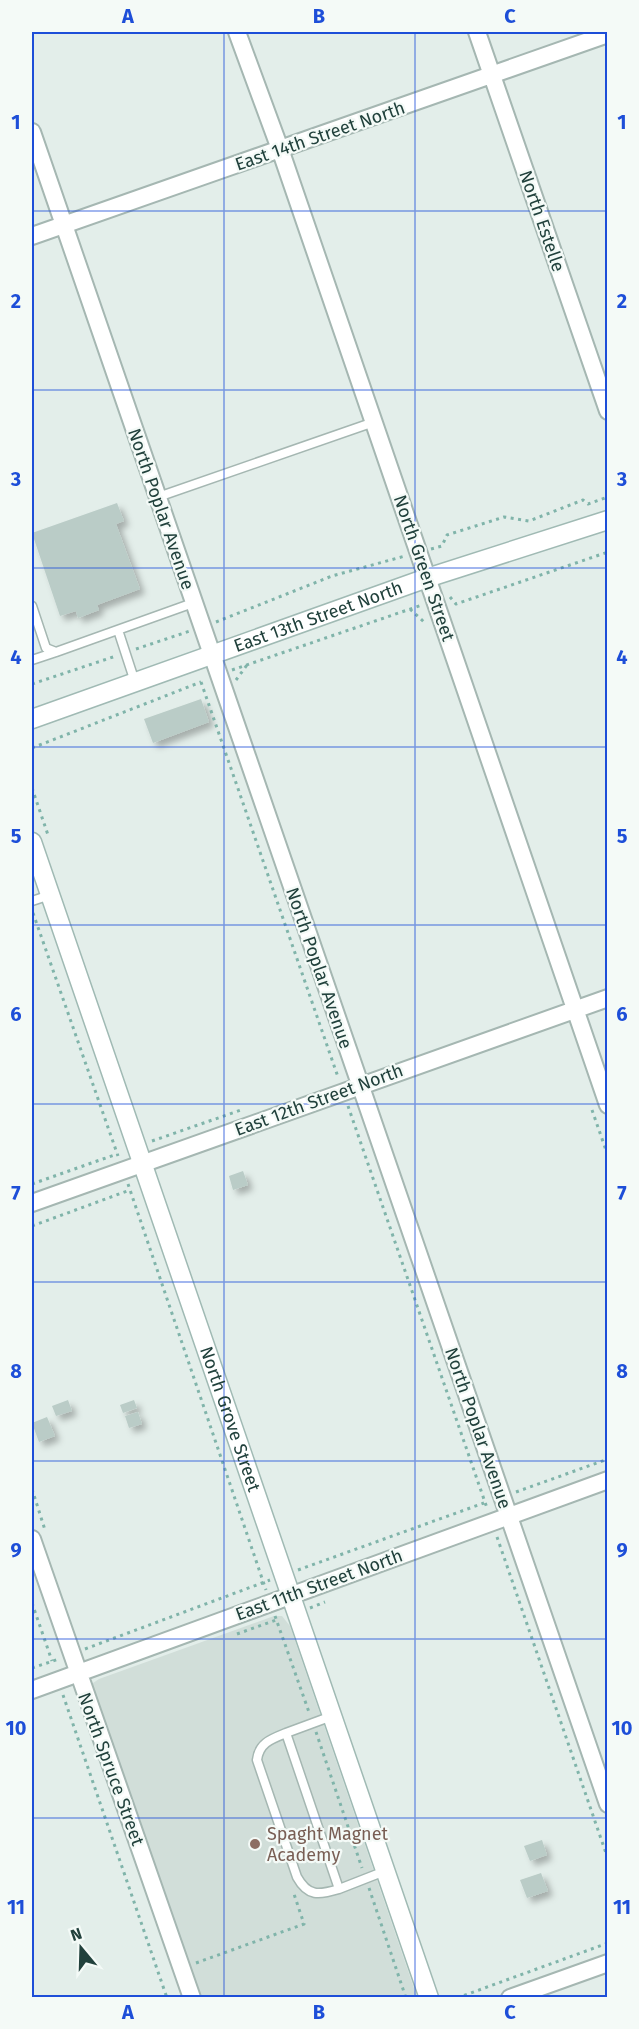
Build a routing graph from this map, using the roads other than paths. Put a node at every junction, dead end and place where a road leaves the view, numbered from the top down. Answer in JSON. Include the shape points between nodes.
{"nodes":[{"id":1,"x":237,"y":32,"type":"edge"},
{"id":2,"x":477,"y":32,"type":"edge"},
{"id":3,"x":608,"y":34,"type":"edge"},
{"id":4,"x":492,"y":75,"type":"junction"},
{"id":5,"x":32,"y":132,"type":"edge"},
{"id":6,"x":280,"y":149,"type":"junction"},
{"id":7,"x":64,"y":225,"type":"junction"},
{"id":8,"x":32,"y":236,"type":"edge"},
{"id":9,"x":608,"y":411,"type":"edge"},
{"id":10,"x":374,"y":422,"type":"junction"},
{"id":11,"x":158,"y":497,"type":"junction"},
{"id":12,"x":608,"y":520,"type":"edge"},
{"id":13,"x":427,"y":578,"type":"junction"},
{"id":14,"x":193,"y":603,"type":"junction"},
{"id":15,"x":32,"y":606,"type":"edge"},
{"id":16,"x":118,"y":630,"type":"junction"},
{"id":17,"x":56,"y":652,"type":"junction"},
{"id":18,"x":210,"y":655,"type":"junction"},
{"id":19,"x":32,"y":660,"type":"edge"},
{"id":20,"x":135,"y":682,"type":"junction"},
{"id":21,"x":32,"y":719,"type":"edge"},
{"id":22,"x":32,"y":842,"type":"edge"},
{"id":23,"x":50,"y":895,"type":"junction"},
{"id":24,"x":32,"y":901,"type":"edge"},
{"id":25,"x":608,"y":998,"type":"edge"},
{"id":26,"x":576,"y":1009,"type":"junction"},
{"id":27,"x":360,"y":1086,"type":"junction"},
{"id":28,"x":608,"y":1105,"type":"edge"},
{"id":29,"x":141,"y":1164,"type":"junction"},
{"id":30,"x":32,"y":1203,"type":"edge"},
{"id":31,"x":608,"y":1480,"type":"edge"},
{"id":32,"x":509,"y":1516,"type":"junction"},
{"id":33,"x":32,"y":1539,"type":"edge"},
{"id":34,"x":290,"y":1595,"type":"junction"},
{"id":35,"x":77,"y":1673,"type":"junction"},
{"id":36,"x":32,"y":1690,"type":"edge"},
{"id":37,"x":332,"y":1716,"type":"junction"},
{"id":38,"x":286,"y":1733,"type":"junction"},
{"id":39,"x":608,"y":1804,"type":"edge"},
{"id":40,"x":385,"y":1871,"type":"junction"},
{"id":41,"x":339,"y":1889,"type":"junction"},
{"id":42,"x":608,"y":1963,"type":"edge"},
{"id":43,"x":192,"y":1998,"type":"edge"},
{"id":44,"x":429,"y":1998,"type":"edge"},
{"id":45,"x":510,"y":1998,"type":"edge"}],
"edges":[{"from":1,"to":6,"type":"street","name":"North Green Street"},
{"from":2,"to":4,"type":"street","name":"North Estelle"},
{"from":3,"to":4,"type":"street","name":"East 14th Street North"},
{"from":4,"to":6,"type":"street","name":"East 14th Street North"},
{"from":4,"to":9,"type":"street","name":"North Estelle"},
{"from":5,"to":7,"type":"street","name":"North Poplar Avenue"},
{"from":6,"to":7,"type":"street","name":"East 14th Street North"},
{"from":6,"to":10,"type":"street","name":"North Green Street"},
{"from":7,"to":8,"type":"street","name":"East 14th Street North"},
{"from":7,"to":11,"type":"street","name":"North Poplar Avenue"},
{"from":10,"to":11,"type":"lane"},
{"from":10,"to":13,"type":"street","name":"North Green Street"},
{"from":11,"to":14,"type":"street","name":"North Poplar Avenue"},
{"from":12,"to":13,"type":"street","name":"East 13th Street North"},
{"from":13,"to":18,"type":"street","name":"East 13th Street North"},
{"from":13,"to":26,"type":"street","name":"North Green Street"},
{"from":14,"to":16,"type":"lane"},
{"from":14,"to":18,"type":"street","name":"North Poplar Avenue"},
{"from":15,"to":17,"type":"lane","via":[[46,648]]},
{"from":16,"to":17,"type":"lane"},
{"from":16,"to":20,"type":"lane"},
{"from":17,"to":19,"type":"lane"},
{"from":18,"to":20,"type":"street","name":"East 13th Street North"},
{"from":18,"to":27,"type":"street","name":"North Poplar Avenue"},
{"from":20,"to":21,"type":"street","name":"East 13th Street North"},
{"from":22,"to":23,"type":"street","name":"North Grove Street"},
{"from":23,"to":24,"type":"lane"},
{"from":23,"to":29,"type":"street","name":"North Grove Street"},
{"from":25,"to":26,"type":"street","name":"East 12th Street North"},
{"from":26,"to":27,"type":"street","name":"East 12th Street North"},
{"from":26,"to":28,"type":"street","name":"North Green Street"},
{"from":27,"to":29,"type":"street","name":"East 12th Street North"},
{"from":27,"to":32,"type":"street","name":"North Poplar Avenue"},
{"from":29,"to":30,"type":"street","name":"East 12th Street North"},
{"from":29,"to":34,"type":"street","name":"North Grove Street"},
{"from":31,"to":32,"type":"street","name":"East 11th Street North"},
{"from":32,"to":34,"type":"street","name":"East 11th Street North"},
{"from":32,"to":39,"type":"street","name":"North Poplar Avenue"},
{"from":33,"to":35,"type":"street","name":"North Spruce Street"},
{"from":34,"to":35,"type":"street","name":"East 11th Street North"},
{"from":34,"to":37,"type":"street","name":"North Grove Street"},
{"from":35,"to":36,"type":"street","name":"East 11th Street North"},
{"from":35,"to":43,"type":"street","name":"North Spruce Street"},
{"from":37,"to":38,"type":"lane"},
{"from":37,"to":40,"type":"street","name":"North Grove Street"},
{"from":38,"to":41,"type":"lane"},
{"from":38,"to":41,"type":"lane","via":[[269,1740],[258,1753],[264,1781],[302,1886],[319,1894]]},
{"from":40,"to":41,"type":"lane"},
{"from":40,"to":44,"type":"street","name":"North Grove Street"},
{"from":42,"to":45,"type":"street"}]}
